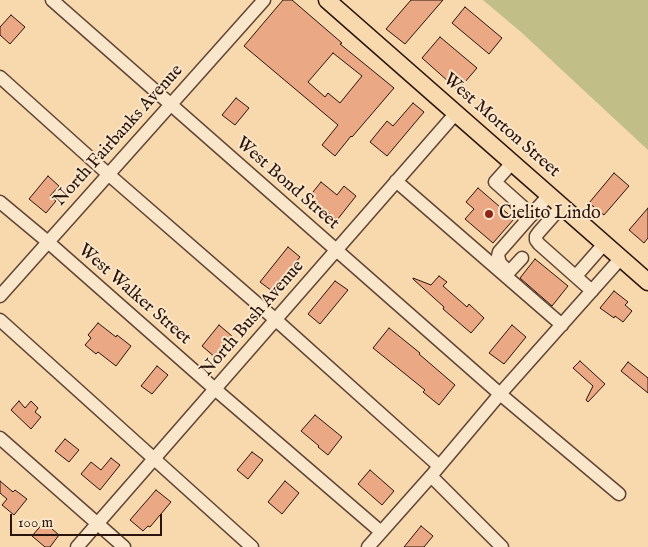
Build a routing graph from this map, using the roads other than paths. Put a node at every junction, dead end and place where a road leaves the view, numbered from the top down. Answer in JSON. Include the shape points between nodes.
{"nodes":[{"id":1,"x":52,"y":0,"type":"edge"},
{"id":2,"x":264,"y":0,"type":"edge"},
{"id":3,"x":327,"y":0,"type":"edge"},
{"id":4,"x":0,"y":77,"type":"edge"},
{"id":5,"x":171,"y":104,"type":"junction"},
{"id":6,"x":456,"y":113,"type":"junction"},
{"id":7,"x":512,"y":163,"type":"junction"},
{"id":8,"x":108,"y":174,"type":"junction"},
{"id":9,"x":396,"y":181,"type":"junction"},
{"id":10,"x":549,"y":195,"type":"junction"},
{"id":11,"x":0,"y":202,"type":"edge"},
{"id":12,"x":562,"y":206,"type":"junction"},
{"id":13,"x":532,"y":215,"type":"junction"},
{"id":14,"x":48,"y":242,"type":"junction"},
{"id":15,"x":604,"y":244,"type":"junction"},
{"id":16,"x":336,"y":250,"type":"junction"},
{"id":17,"x":522,"y":258,"type":"dead end"},
{"id":18,"x":621,"y":258,"type":"junction"},
{"id":19,"x":507,"y":274,"type":"junction"},
{"id":20,"x":576,"y":276,"type":"junction"},
{"id":21,"x":648,"y":282,"type":"edge"},
{"id":22,"x":592,"y":291,"type":"junction"},
{"id":23,"x":0,"y":296,"type":"edge"},
{"id":24,"x":0,"y":320,"type":"edge"},
{"id":25,"x":276,"y":320,"type":"junction"},
{"id":26,"x":562,"y":325,"type":"junction"},
{"id":27,"x":216,"y":390,"type":"junction"},
{"id":28,"x":500,"y":394,"type":"junction"},
{"id":29,"x":0,"y":438,"type":"edge"},
{"id":30,"x":154,"y":458,"type":"junction"},
{"id":31,"x":435,"y":471,"type":"junction"},
{"id":32,"x":619,"y":494,"type":"dead end"},
{"id":33,"x":98,"y":524,"type":"junction"},
{"id":34,"x":381,"y":532,"type":"junction"},
{"id":35,"x":77,"y":547,"type":"edge"},
{"id":36,"x":124,"y":547,"type":"edge"},
{"id":37,"x":252,"y":547,"type":"edge"},
{"id":38,"x":368,"y":547,"type":"edge"},
{"id":39,"x":502,"y":547,"type":"edge"}],
"edges":[{"from":1,"to":5,"type":"street","name":"West Bond Street"},
{"from":2,"to":5,"type":"street","name":"North Fairbanks Avenue"},
{"from":3,"to":6,"type":"main road","name":"West Morton Street"},
{"from":4,"to":8,"type":"street"},
{"from":5,"to":8,"type":"street","name":"North Fairbanks Avenue"},
{"from":5,"to":16,"type":"street","name":"West Bond Street"},
{"from":6,"to":7,"type":"main road","name":"West Morton Street"},
{"from":6,"to":9,"type":"street","name":"North Bush Avenue"},
{"from":7,"to":10,"type":"main road","name":"West Morton Street"},
{"from":7,"to":13,"type":"street","via":[[495,182]]},
{"from":8,"to":14,"type":"street","name":"North Fairbanks Avenue"},
{"from":8,"to":25,"type":"street"},
{"from":9,"to":16,"type":"street","name":"North Bush Avenue"},
{"from":9,"to":19,"type":"street"},
{"from":10,"to":12,"type":"main road","name":"West Morton Street"},
{"from":10,"to":13,"type":"street"},
{"from":11,"to":14,"type":"street","name":"West Walker Street"},
{"from":12,"to":15,"type":"main road","name":"West Morton Street"},
{"from":12,"to":20,"type":"street","via":[[536,240]]},
{"from":13,"to":19,"type":"street","via":[[499,252],[500,263]]},
{"from":14,"to":23,"type":"street","name":"North Fairbanks Avenue"},
{"from":14,"to":27,"type":"street","name":"West Walker Street"},
{"from":15,"to":18,"type":"main road","name":"West Morton Street"},
{"from":15,"to":20,"type":"street"},
{"from":16,"to":25,"type":"street","name":"North Bush Avenue"},
{"from":16,"to":28,"type":"street","name":"West Bond Street"},
{"from":17,"to":19,"type":"street"},
{"from":18,"to":21,"type":"main road","name":"West Morton Street"},
{"from":18,"to":22,"type":"street"},
{"from":19,"to":26,"type":"street"},
{"from":20,"to":22,"type":"street"},
{"from":22,"to":26,"type":"street"},
{"from":24,"to":30,"type":"street"},
{"from":25,"to":27,"type":"street","name":"North Bush Avenue"},
{"from":25,"to":31,"type":"street"},
{"from":26,"to":28,"type":"street"},
{"from":27,"to":30,"type":"street","name":"North Bush Avenue"},
{"from":27,"to":34,"type":"street","name":"West Walker Street"},
{"from":28,"to":31,"type":"street"},
{"from":28,"to":32,"type":"street","name":"West Bond Street"},
{"from":29,"to":33,"type":"street"},
{"from":30,"to":33,"type":"street","name":"North Bush Avenue"},
{"from":30,"to":37,"type":"street"},
{"from":31,"to":34,"type":"street"},
{"from":31,"to":39,"type":"street"},
{"from":33,"to":35,"type":"street","name":"North Bush Avenue"},
{"from":33,"to":36,"type":"street"},
{"from":34,"to":38,"type":"street"}]}
